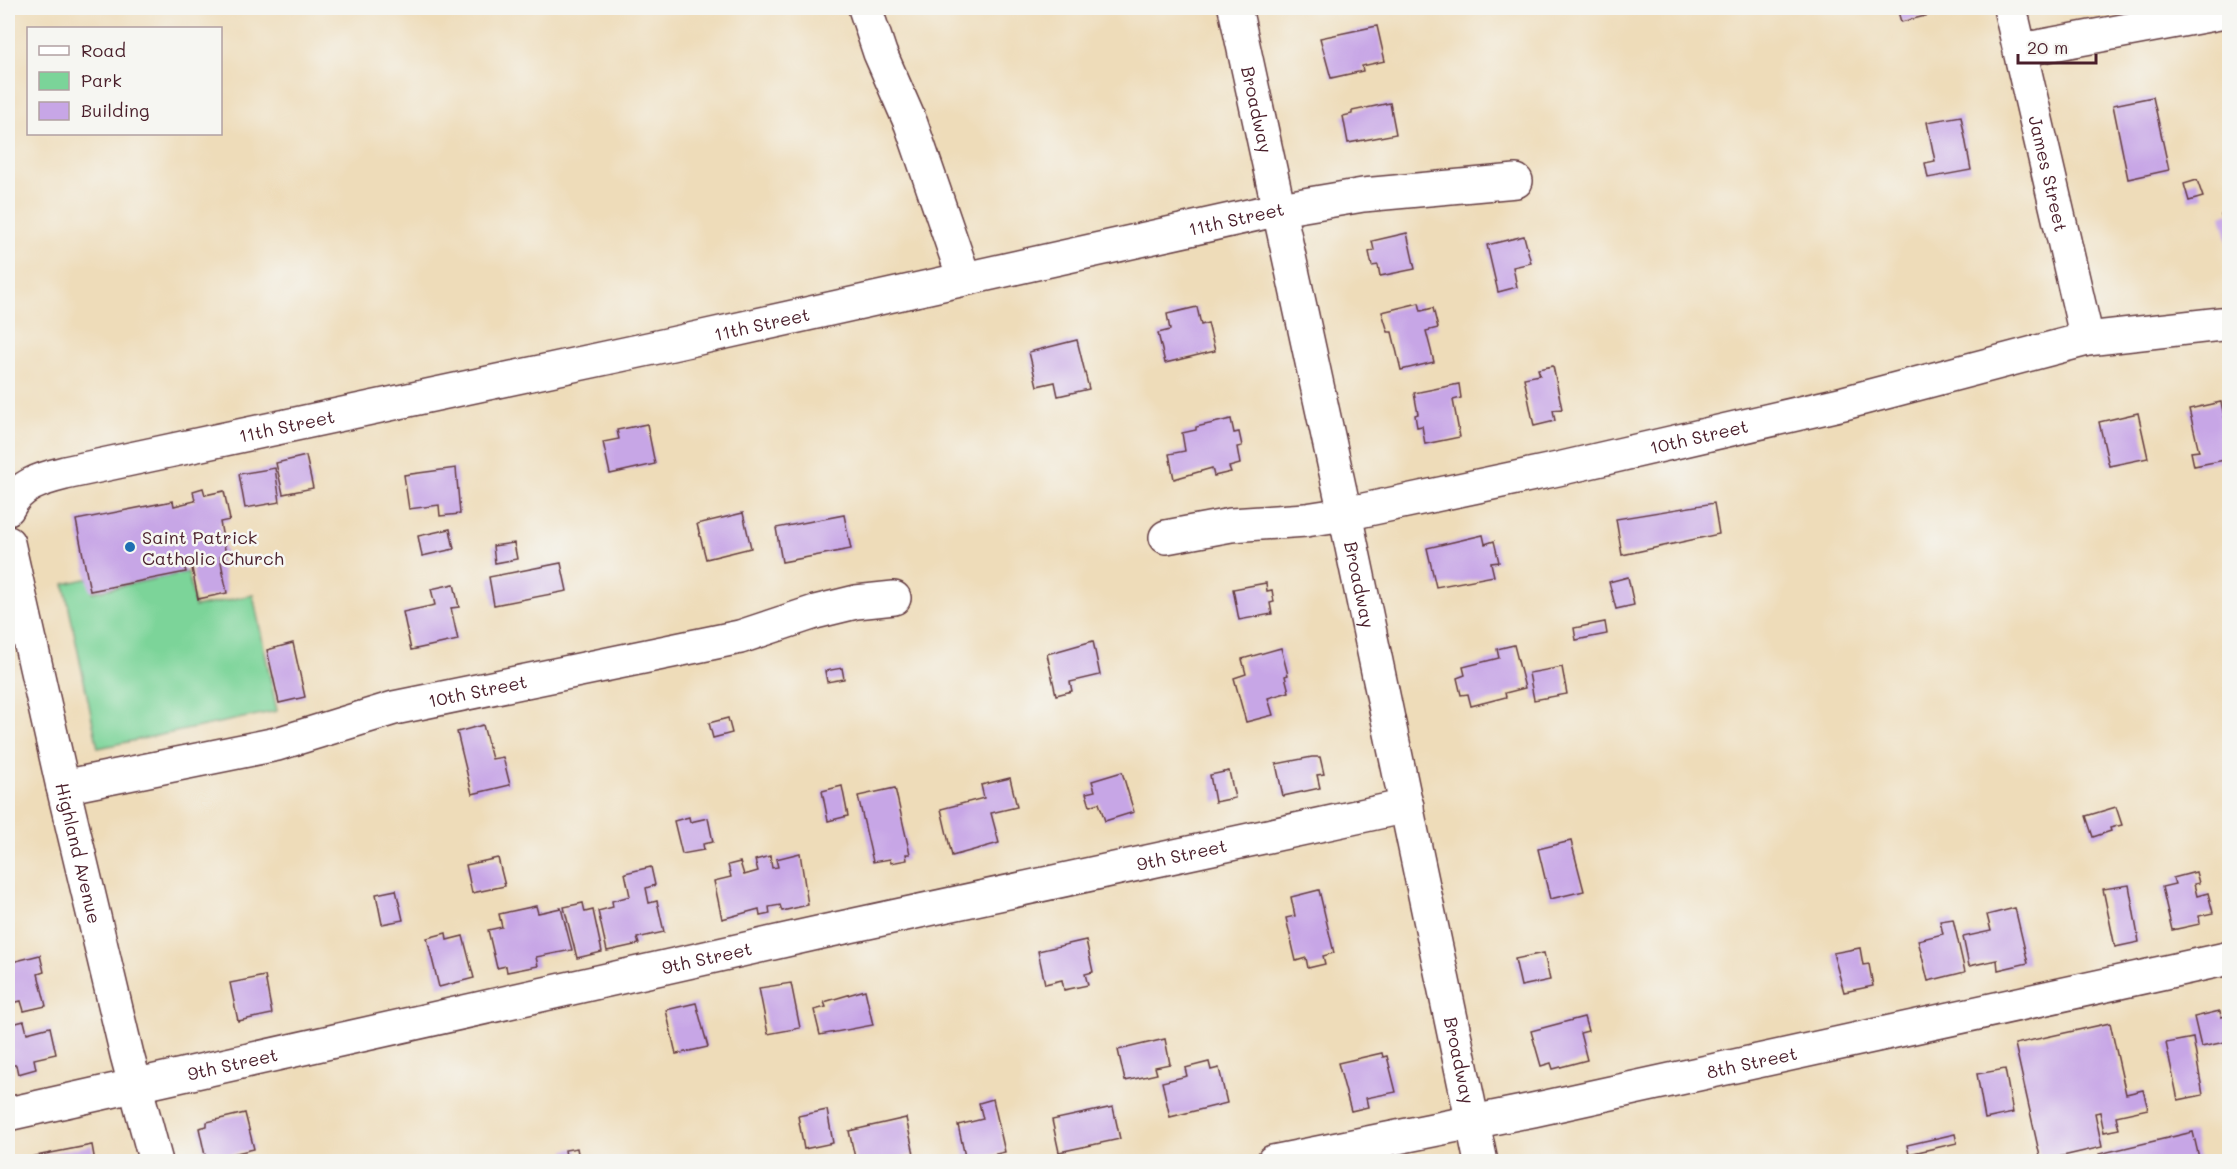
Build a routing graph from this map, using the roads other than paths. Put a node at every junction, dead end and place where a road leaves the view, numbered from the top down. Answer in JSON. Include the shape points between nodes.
{"nodes":[{"id":1,"x":865,"y":8,"type":"edge"},
{"id":2,"x":1235,"y":8,"type":"edge"},
{"id":3,"x":2010,"y":8,"type":"edge"},
{"id":4,"x":2229,"y":11,"type":"edge"},
{"id":5,"x":2021,"y":50,"type":"junction"},
{"id":6,"x":1516,"y":180,"type":"dead end"},
{"id":7,"x":1280,"y":209,"type":"junction"},
{"id":8,"x":963,"y":278,"type":"junction"},
{"id":9,"x":2229,"y":323,"type":"edge"},
{"id":10,"x":2087,"y":339,"type":"junction"},
{"id":11,"x":11,"y":502,"type":"edge"},
{"id":12,"x":1346,"y":514,"type":"junction"},
{"id":13,"x":1166,"y":537,"type":"dead end"},
{"id":14,"x":8,"y":543,"type":"edge"},
{"id":15,"x":894,"y":598,"type":"dead end"},
{"id":16,"x":63,"y":787,"type":"junction"},
{"id":17,"x":1407,"y":806,"type":"junction"},
{"id":18,"x":2229,"y":958,"type":"edge"},
{"id":19,"x":136,"y":1085,"type":"junction"},
{"id":20,"x":8,"y":1114,"type":"edge"},
{"id":21,"x":1472,"y":1122,"type":"junction"},
{"id":22,"x":156,"y":1161,"type":"edge"},
{"id":23,"x":1273,"y":1161,"type":"edge"},
{"id":24,"x":1481,"y":1161,"type":"edge"}],
"edges":[{"from":1,"to":8,"type":"street","via":[[911,124]]},
{"from":2,"to":7,"type":"street","name":"Broadway"},
{"from":3,"to":5,"type":"street","name":"James Street"},
{"from":4,"to":5,"type":"street"},
{"from":5,"to":10,"type":"street","name":"James Street"},
{"from":6,"to":7,"type":"street","name":"11th Street","via":[[1363,195]]},
{"from":7,"to":8,"type":"street","name":"11th Street"},
{"from":7,"to":12,"type":"street","name":"Broadway"},
{"from":8,"to":11,"type":"street","name":"11th Street","via":[[65,473],[28,484]]},
{"from":9,"to":10,"type":"street","name":"10th Street"},
{"from":10,"to":12,"type":"street","name":"10th Street","via":[[1810,411]]},
{"from":12,"to":13,"type":"street","name":"10th Street","via":[[1231,525]]},
{"from":12,"to":17,"type":"street","name":"Broadway"},
{"from":14,"to":16,"type":"street","name":"Highland Avenue"},
{"from":15,"to":16,"type":"street","name":"10th Street","via":[[815,612],[740,637],[394,708],[277,744]]},
{"from":16,"to":19,"type":"street","name":"Highland Avenue"},
{"from":17,"to":19,"type":"street","name":"9th Street"},
{"from":17,"to":21,"type":"street","name":"Broadway"},
{"from":18,"to":21,"type":"street","name":"8th Street"},
{"from":19,"to":20,"type":"street","name":"9th Street"},
{"from":19,"to":22,"type":"street","name":"Highland Avenue"},
{"from":21,"to":23,"type":"street","name":"8th Street"},
{"from":21,"to":24,"type":"street","name":"Broadway"}]}
